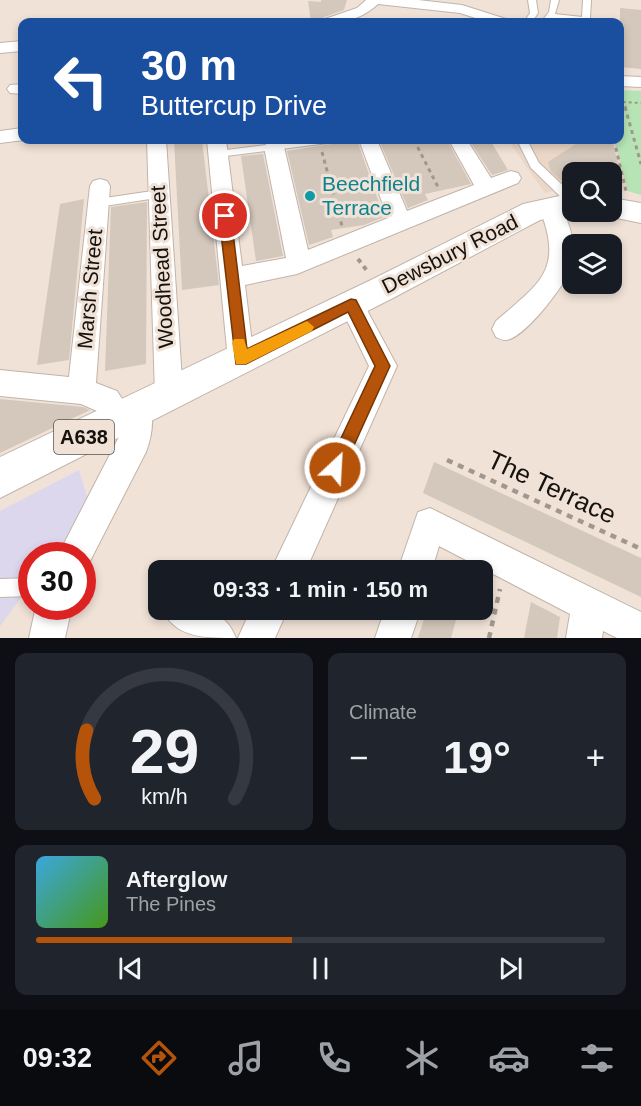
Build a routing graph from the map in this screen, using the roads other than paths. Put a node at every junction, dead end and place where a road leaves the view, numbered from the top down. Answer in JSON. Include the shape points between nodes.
{"nodes":[{"id":1,"x":375,"y":0,"type":"edge"},
{"id":2,"x":532,"y":0,"type":"edge"},
{"id":3,"x":555,"y":0,"type":"edge"},
{"id":4,"x":587,"y":0,"type":"edge"},
{"id":5,"x":414,"y":3,"type":"junction"},
{"id":6,"x":342,"y":18,"type":"edge"},
{"id":7,"x":423,"y":18,"type":"edge"},
{"id":8,"x":489,"y":18,"type":"edge"},
{"id":9,"x":531,"y":18,"type":"edge"},
{"id":10,"x":548,"y":18,"type":"edge"},
{"id":11,"x":586,"y":18,"type":"edge"},
{"id":12,"x":18,"y":46,"type":"edge"},
{"id":13,"x":0,"y":48,"type":"edge"},
{"id":14,"x":624,"y":81,"type":"edge"},
{"id":15,"x":641,"y":82,"type":"edge"},
{"id":16,"x":18,"y":135,"type":"edge"},
{"id":17,"x":0,"y":137,"type":"edge"},
{"id":18,"x":156,"y":144,"type":"edge"},
{"id":19,"x":295,"y":144,"type":"edge"},
{"id":20,"x":370,"y":144,"type":"edge"},
{"id":21,"x":460,"y":144,"type":"edge"},
{"id":22,"x":524,"y":144,"type":"edge"},
{"id":23,"x":217,"y":147,"type":"edge"},
{"id":24,"x":274,"y":147,"type":"junction"},
{"id":25,"x":511,"y":178,"type":"dead end"},
{"id":26,"x":486,"y":188,"type":"junction"},
{"id":27,"x":99,"y":194,"type":"joint"},
{"id":28,"x":159,"y":194,"type":"junction"},
{"id":29,"x":562,"y":200,"type":"edge"},
{"id":30,"x":562,"y":205,"type":"edge"},
{"id":31,"x":401,"y":222,"type":"junction"},
{"id":32,"x":564,"y":222,"type":"edge"},
{"id":33,"x":298,"y":263,"type":"junction"},
{"id":34,"x":232,"y":278,"type":"junction"},
{"id":35,"x":351,"y":304,"type":"junction"},
{"id":36,"x":506,"y":329,"type":"dead end"},
{"id":37,"x":241,"y":360,"type":"junction"},
{"id":38,"x":0,"y":383,"type":"edge"},
{"id":39,"x":81,"y":391,"type":"junction"},
{"id":40,"x":142,"y":408,"type":"junction"},
{"id":41,"x":0,"y":478,"type":"edge"},
{"id":42,"x":82,"y":542,"type":"edge"},
{"id":43,"x":293,"y":560,"type":"edge"},
{"id":44,"x":418,"y":560,"type":"edge"},
{"id":45,"x":18,"y":587,"type":"edge"},
{"id":46,"x":0,"y":588,"type":"edge"},
{"id":47,"x":51,"y":620,"type":"edge"},
{"id":48,"x":192,"y":620,"type":"edge"},
{"id":49,"x":265,"y":620,"type":"edge"},
{"id":50,"x":399,"y":620,"type":"edge"},
{"id":51,"x":587,"y":621,"type":"edge"},
{"id":52,"x":641,"y":631,"type":"edge"},
{"id":53,"x":47,"y":638,"type":"edge"},
{"id":54,"x":218,"y":638,"type":"edge"},
{"id":55,"x":256,"y":638,"type":"edge"},
{"id":56,"x":393,"y":638,"type":"edge"}],
"edges":[{"from":1,"to":5,"type":"street"},
{"from":1,"to":6,"type":"street","via":[[362,11]]},
{"from":2,"to":9,"type":"lane"},
{"from":3,"to":10,"type":"lane"},
{"from":4,"to":11,"type":"lane"},
{"from":5,"to":7,"type":"street"},
{"from":5,"to":8,"type":"street","via":[[462,9]]},
{"from":12,"to":13,"type":"street"},
{"from":14,"to":15,"type":"street"},
{"from":16,"to":17,"type":"street"},
{"from":18,"to":28,"type":"street","name":"Woodhead Street"},
{"from":19,"to":24,"type":"lane"},
{"from":20,"to":31,"type":"street"},
{"from":21,"to":26,"type":"street"},
{"from":22,"to":29,"type":"lane"},
{"from":23,"to":24,"type":"lane"},
{"from":23,"to":34,"type":"street"},
{"from":24,"to":33,"type":"street"},
{"from":25,"to":26,"type":"street"},
{"from":26,"to":31,"type":"street"},
{"from":27,"to":28,"type":"lane"},
{"from":27,"to":39,"type":"street","name":"Marsh Street"},
{"from":28,"to":40,"type":"street","name":"Woodhead Street"},
{"from":30,"to":35,"type":"main road","name":"Dewsbury Road","number":"A638","via":[[533,211]]},
{"from":31,"to":33,"type":"street"},
{"from":32,"to":36,"type":"street","via":[[561,270],[548,290]]},
{"from":33,"to":34,"type":"street"},
{"from":34,"to":37,"type":"street"},
{"from":35,"to":37,"type":"main road","name":"Dewsbury Road","number":"A638"},
{"from":35,"to":43,"type":"street","via":[[383,366]]},
{"from":37,"to":40,"type":"main road","name":"Dewsbury Road","number":"A638"},
{"from":38,"to":39,"type":"street"},
{"from":39,"to":40,"type":"street"},
{"from":40,"to":41,"type":"main road","number":"A638"},
{"from":40,"to":42,"type":"street","name":"Woodhead Street","via":[[135,441]]},
{"from":44,"to":51,"type":"street","via":[[430,524],[506,562]]},
{"from":45,"to":46,"type":"lane"},
{"from":47,"to":53,"type":"street"},
{"from":48,"to":54,"type":"street"},
{"from":49,"to":55,"type":"street"},
{"from":50,"to":56,"type":"street"},
{"from":51,"to":52,"type":"street"}]}
